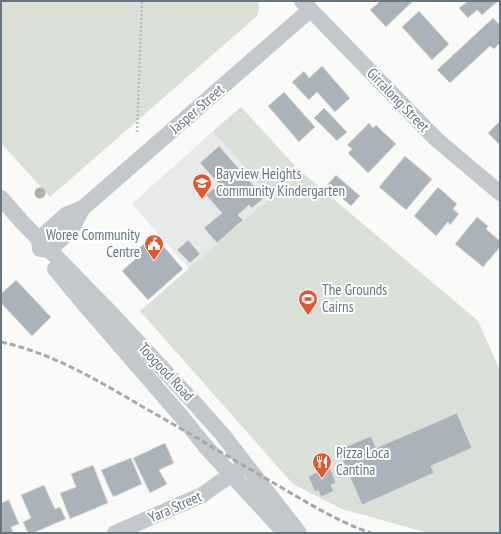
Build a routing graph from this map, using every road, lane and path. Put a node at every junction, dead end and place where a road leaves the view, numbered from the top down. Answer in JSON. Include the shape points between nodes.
{"nodes":[{"id":1,"x":142,"y":1,"type":"edge"},
{"id":2,"x":306,"y":5,"type":"edge"},
{"id":3,"x":137,"y":132,"type":"dead end"},
{"id":4,"x":500,"y":193,"type":"edge"},
{"id":5,"x":1,"y":198,"type":"edge"},
{"id":6,"x":43,"y":246,"type":"junction"},
{"id":7,"x":245,"y":464,"type":"junction"},
{"id":8,"x":231,"y":476,"type":"junction"},
{"id":9,"x":115,"y":533,"type":"edge"},
{"id":10,"x":285,"y":533,"type":"edge"},
{"id":11,"x":299,"y":533,"type":"edge"}],
"edges":[{"from":1,"to":3,"type":"path"},
{"from":2,"to":4,"type":"street","name":"Girralong Street","via":[[436,139]]},
{"from":2,"to":6,"type":"street","name":"Jasper Street","via":[[83,208],[66,215]]},
{"from":5,"to":6,"type":"street","name":"Toogood Road"},
{"from":6,"to":7,"type":"street","name":"Toogood Road","via":[[109,311],[194,402]]},
{"from":6,"to":8,"type":"street","name":"Toogood Road","via":[[84,304]]},
{"from":7,"to":8,"type":"street","name":"Yara Street"},
{"from":7,"to":11,"type":"street","name":"Toogood Road"},
{"from":8,"to":9,"type":"street","name":"Yara Street","via":[[202,495]]},
{"from":8,"to":10,"type":"street","name":"Toogood Road"}]}
